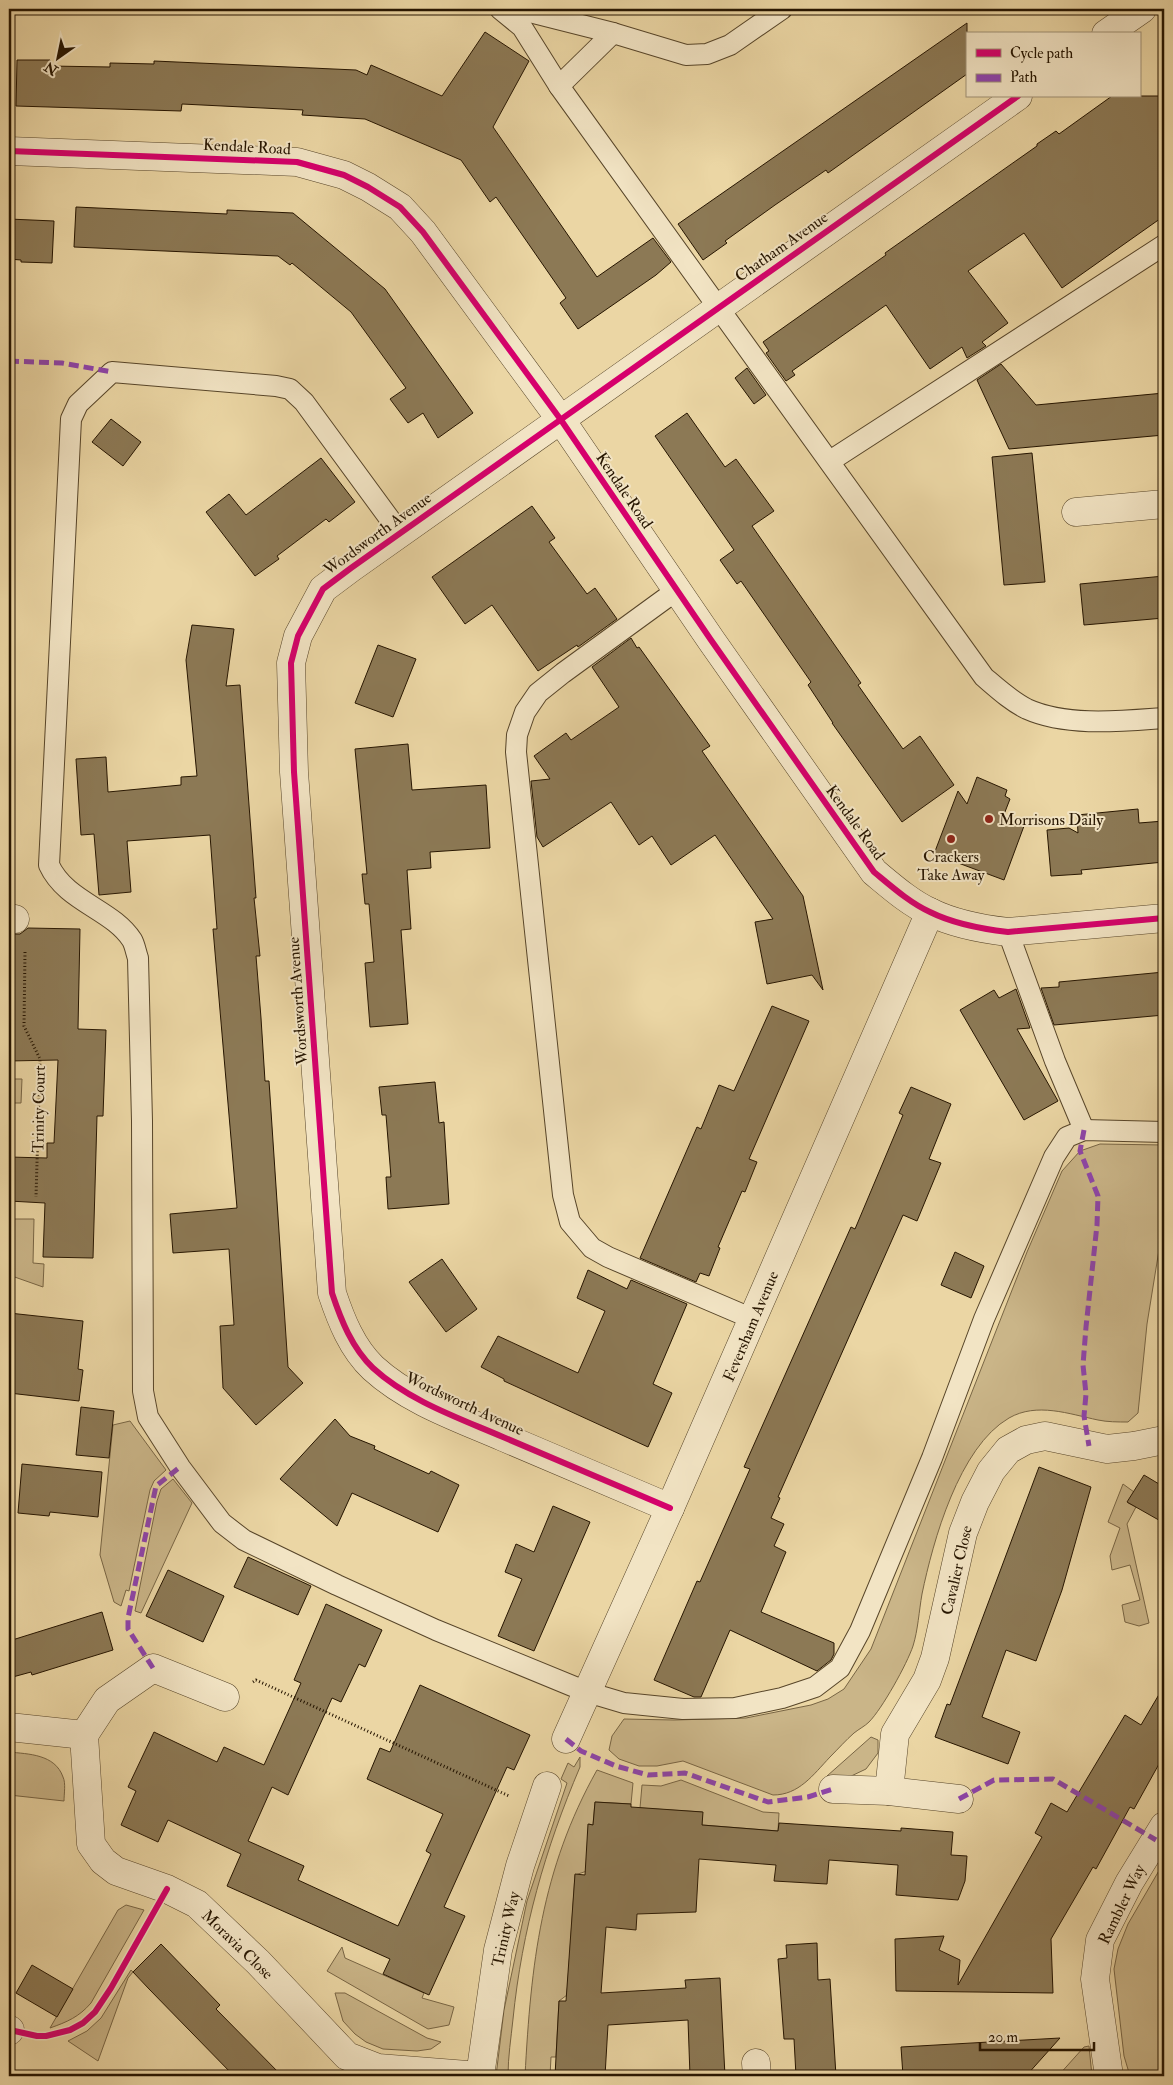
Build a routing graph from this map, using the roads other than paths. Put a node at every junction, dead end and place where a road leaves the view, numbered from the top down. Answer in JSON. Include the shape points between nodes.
{"nodes":[{"id":1,"x":500,"y":9,"type":"edge"},
{"id":2,"x":518,"y":9,"type":"edge"},
{"id":3,"x":782,"y":9,"type":"edge"},
{"id":4,"x":1142,"y":9,"type":"edge"},
{"id":5,"x":1109,"y":32,"type":"edge"},
{"id":6,"x":613,"y":33,"type":"junction"},
{"id":7,"x":559,"y":86,"type":"junction"},
{"id":8,"x":1015,"y":98,"type":"edge"},
{"id":9,"x":9,"y":151,"type":"edge"},
{"id":10,"x":1164,"y":245,"type":"edge"},
{"id":11,"x":718,"y":308,"type":"junction"},
{"id":12,"x":561,"y":420,"type":"junction"},
{"id":13,"x":830,"y":461,"type":"junction"},
{"id":14,"x":1164,"y":504,"type":"edge"},
{"id":15,"x":1076,"y":512,"type":"dead end"},
{"id":16,"x":400,"y":533,"type":"junction"},
{"id":17,"x":677,"y":590,"type":"junction"},
{"id":18,"x":1164,"y":718,"type":"edge"},
{"id":19,"x":930,"y":912,"type":"junction"},
{"id":20,"x":1164,"y":918,"type":"edge"},
{"id":21,"x":1008,"y":932,"type":"junction"},
{"id":22,"x":1084,"y":1130,"type":"junction"},
{"id":23,"x":1164,"y":1132,"type":"edge"},
{"id":24,"x":753,"y":1319,"type":"junction"},
{"id":25,"x":1164,"y":1440,"type":"edge"},
{"id":26,"x":670,"y":1508,"type":"junction"},
{"id":27,"x":587,"y":1692,"type":"junction"},
{"id":28,"x":225,"y":1697,"type":"road end"},
{"id":29,"x":9,"y":1726,"type":"edge"},
{"id":30,"x":84,"y":1735,"type":"junction"},
{"id":31,"x":566,"y":1739,"type":"dead end"},
{"id":32,"x":833,"y":1789,"type":"dead end"},
{"id":33,"x":889,"y":1791,"type":"junction"},
{"id":34,"x":543,"y":1798,"type":"road end"},
{"id":35,"x":959,"y":1799,"type":"dead end"},
{"id":36,"x":1164,"y":1826,"type":"edge"},
{"id":37,"x":480,"y":2076,"type":"edge"},
{"id":38,"x":1110,"y":2076,"type":"edge"}],
"edges":[{"from":1,"to":7,"type":"lane","via":[[522,27]]},
{"from":2,"to":6,"type":"lane"},
{"from":3,"to":6,"type":"lane","via":[[730,45],[707,54],[686,55]]},
{"from":4,"to":5,"type":"street"},
{"from":6,"to":7,"type":"lane"},
{"from":7,"to":11,"type":"lane"},
{"from":8,"to":11,"type":"street","name":"Chatham Avenue"},
{"from":9,"to":12,"type":"street","name":"Kendale Road","via":[[297,162],[344,175],[400,207],[423,232]]},
{"from":10,"to":13,"type":"lane"},
{"from":11,"to":12,"type":"street","name":"Chatham Avenue"},
{"from":11,"to":13,"type":"lane"},
{"from":12,"to":16,"type":"street","name":"Wordsworth Avenue"},
{"from":12,"to":17,"type":"street","name":"Kendale Road"},
{"from":13,"to":18,"type":"lane","via":[[984,677],[1005,696],[1028,709],[1064,718],[1107,722]]},
{"from":14,"to":15,"type":"street"},
{"from":16,"to":26,"type":"street","name":"Wordsworth Avenue","via":[[324,589],[298,636],[291,663],[295,781],[332,1293],[343,1326],[357,1348],[391,1383],[442,1411]]},
{"from":16,"to":27,"type":"lane","via":[[304,402],[290,389],[112,372],[93,388],[78,404],[71,419],[49,865],[55,878],[118,925],[132,940],[138,958],[143,1391],[148,1416],[180,1467],[222,1523],[244,1540],[436,1630]]},
{"from":17,"to":19,"type":"street","name":"Kendale Road","via":[[874,872]]},
{"from":17,"to":24,"type":"lane","via":[[538,693],[525,712],[517,735],[516,752],[563,1195],[570,1222],[592,1248],[608,1257]]},
{"from":19,"to":21,"type":"street","name":"Kendale Road","via":[[983,929]]},
{"from":19,"to":24,"type":"street","name":"Feversham Avenue"},
{"from":20,"to":21,"type":"street","name":"Kendale Road"},
{"from":21,"to":22,"type":"lane","via":[[1054,1061]]},
{"from":22,"to":23,"type":"lane"},
{"from":22,"to":27,"type":"lane","via":[[1067,1138],[1054,1157],[984,1318],[896,1547],[860,1631],[840,1668],[815,1687],[735,1708],[673,1708],[624,1703]]},
{"from":24,"to":26,"type":"street","name":"Feversham Avenue"},
{"from":25,"to":33,"type":"street","name":"Cavalier Close","via":[[1107,1449],[1045,1436],[1026,1440],[1008,1450],[991,1472],[962,1533],[935,1658],[895,1734]]},
{"from":26,"to":27,"type":"street","name":"Feversham Avenue"},
{"from":27,"to":31,"type":"street","name":"Feversham Avenue"},
{"from":28,"to":30,"type":"street","via":[[153,1668],[107,1700]]},
{"from":29,"to":30,"type":"street"},
{"from":30,"to":37,"type":"street","name":"Moravia Close","via":[[91,1844],[103,1861],[116,1871],[167,1889],[197,1904],[258,1962],[347,2056],[378,2068]]},
{"from":32,"to":33,"type":"street"},
{"from":33,"to":35,"type":"street"},
{"from":34,"to":37,"type":"street","name":"Trinity Way","via":[[520,1866],[498,1950]]},
{"from":36,"to":38,"type":"street","name":"Rambler Way","via":[[1128,1883],[1100,1940],[1095,1979]]}]}
